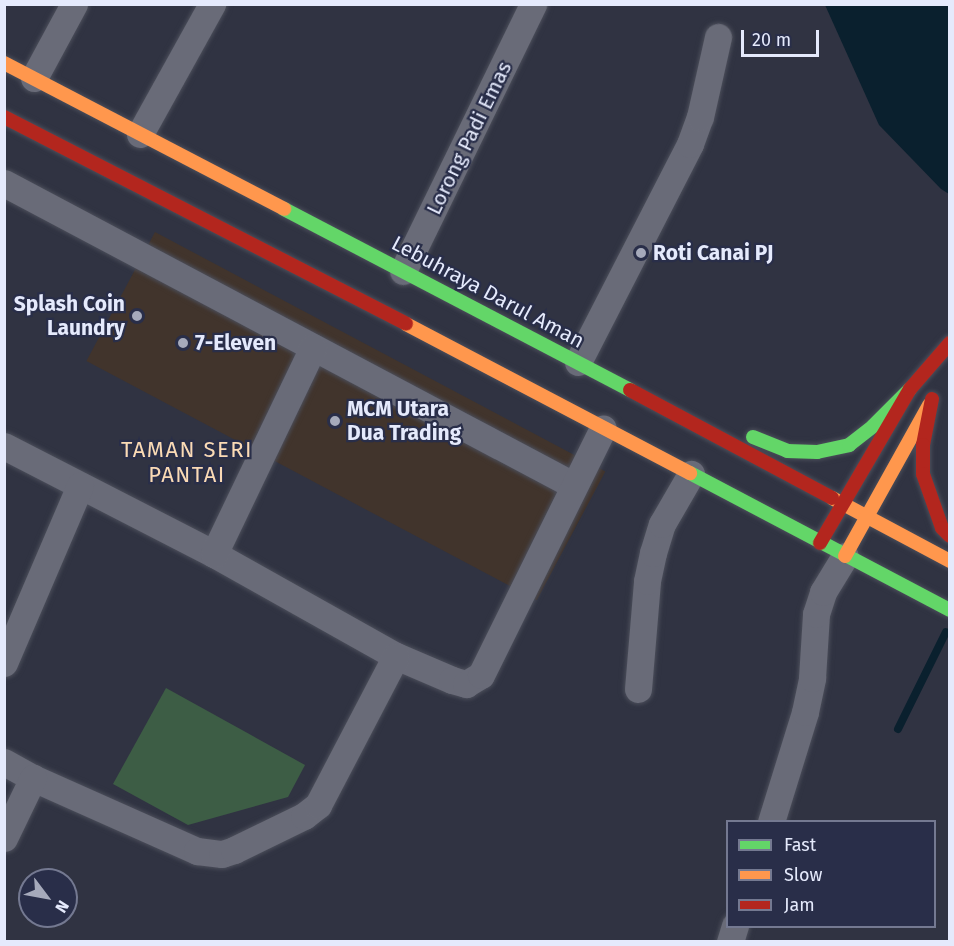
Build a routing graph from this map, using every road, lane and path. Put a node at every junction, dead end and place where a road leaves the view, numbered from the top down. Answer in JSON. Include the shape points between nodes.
{"nodes":[{"id":1,"x":75,"y":4,"type":"edge"},
{"id":2,"x":212,"y":4,"type":"edge"},
{"id":3,"x":533,"y":4,"type":"edge"},
{"id":4,"x":718,"y":37,"type":"dead end"},
{"id":5,"x":4,"y":63,"type":"edge"},
{"id":6,"x":34,"y":78,"type":"junction"},
{"id":7,"x":4,"y":117,"type":"edge"},
{"id":8,"x":140,"y":134,"type":"junction"},
{"id":9,"x":4,"y":183,"type":"edge"},
{"id":10,"x":404,"y":271,"type":"junction"},
{"id":11,"x":950,"y":343,"type":"edge"},
{"id":12,"x":313,"y":347,"type":"junction"},
{"id":13,"x":578,"y":362,"type":"junction"},
{"id":14,"x":936,"y":388,"type":"junction"},
{"id":15,"x":910,"y":390,"type":"junction"},
{"id":16,"x":682,"y":417,"type":"junction"},
{"id":17,"x":603,"y":428,"type":"junction"},
{"id":18,"x":4,"y":446,"type":"edge"},
{"id":19,"x":691,"y":474,"type":"junction"},
{"id":20,"x":573,"y":485,"type":"junction"},
{"id":21,"x":81,"y":486,"type":"junction"},
{"id":22,"x":843,"y":504,"type":"junction"},
{"id":23,"x":867,"y":516,"type":"junction"},
{"id":24,"x":950,"y":536,"type":"edge"},
{"id":25,"x":820,"y":543,"type":"junction"},
{"id":26,"x":214,"y":554,"type":"junction"},
{"id":27,"x":845,"y":556,"type":"junction"},
{"id":28,"x":950,"y":561,"type":"edge"},
{"id":29,"x":950,"y":610,"type":"edge"},
{"id":30,"x":396,"y":656,"type":"junction"},
{"id":31,"x":4,"y":663,"type":"edge"},
{"id":32,"x":638,"y":689,"type":"dead end"},
{"id":33,"x":4,"y":762,"type":"edge"},
{"id":34,"x":33,"y":778,"type":"junction"},
{"id":35,"x":772,"y":820,"type":"edge"},
{"id":36,"x":4,"y":838,"type":"edge"}],
"edges":[{"from":1,"to":6,"type":"street"},
{"from":2,"to":8,"type":"street"},
{"from":3,"to":10,"type":"street","name":"Lorong Padi Emas"},
{"from":4,"to":13,"type":"street","via":[[690,144]]},
{"from":5,"to":6,"type":"main road","name":"Lebuhraya Darul Aman"},
{"from":6,"to":8,"type":"main road","name":"Lebuhraya Darul Aman"},
{"from":7,"to":17,"type":"main road"},
{"from":8,"to":10,"type":"main road","name":"Lebuhraya Darul Aman"},
{"from":9,"to":12,"type":"street"},
{"from":10,"to":13,"type":"main road","name":"Lebuhraya Darul Aman"},
{"from":11,"to":14,"type":"main road"},
{"from":11,"to":15,"type":"main road"},
{"from":12,"to":20,"type":"street"},
{"from":12,"to":26,"type":"street"},
{"from":13,"to":16,"type":"main road","name":"Lebuhraya Darul Aman"},
{"from":14,"to":23,"type":"main road"},
{"from":14,"to":24,"type":"main road","via":[[924,445],[924,474],[931,502],[942,528]]},
{"from":15,"to":16,"type":"main road","via":[[849,445],[817,452],[787,451],[739,432]]},
{"from":15,"to":22,"type":"main road"},
{"from":16,"to":22,"type":"main road","name":"Lebuhraya Darul Aman"},
{"from":17,"to":19,"type":"main road"},
{"from":17,"to":20,"type":"street"},
{"from":18,"to":21,"type":"street"},
{"from":19,"to":25,"type":"main road"},
{"from":19,"to":32,"type":"street","via":[[662,524],[653,553]]},
{"from":20,"to":30,"type":"street","via":[[475,681],[466,684],[452,680]]},
{"from":21,"to":26,"type":"street"},
{"from":21,"to":31,"type":"street"},
{"from":22,"to":23,"type":"main road","name":"Lebuhraya Darul Aman"},
{"from":22,"to":25,"type":"main road"},
{"from":23,"to":27,"type":"main road"},
{"from":23,"to":28,"type":"main road","name":"Lebuhraya Darul Aman"},
{"from":25,"to":27,"type":"main road"},
{"from":26,"to":30,"type":"street"},
{"from":27,"to":29,"type":"main road"},
{"from":27,"to":35,"type":"street","via":[[823,592],[816,614],[812,678],[805,712]]},
{"from":30,"to":34,"type":"street","via":[[318,805],[304,816],[234,850],[222,854],[197,851]]},
{"from":33,"to":34,"type":"street"},
{"from":34,"to":36,"type":"street"}]}
